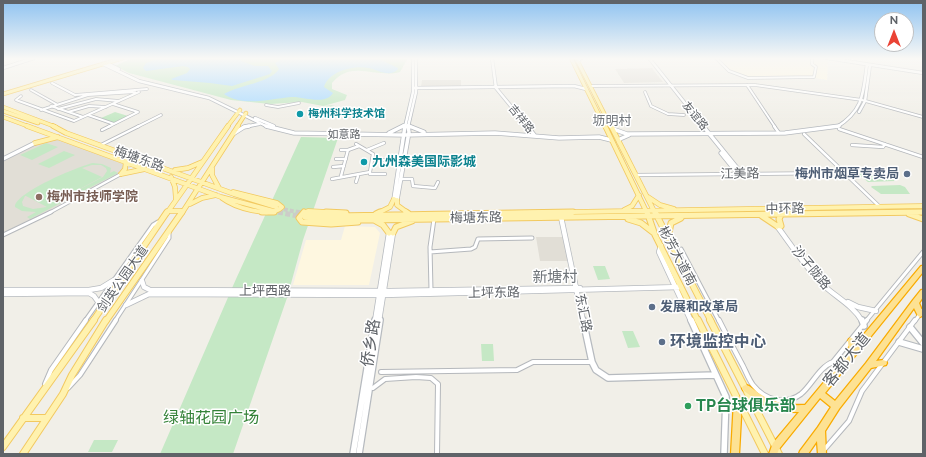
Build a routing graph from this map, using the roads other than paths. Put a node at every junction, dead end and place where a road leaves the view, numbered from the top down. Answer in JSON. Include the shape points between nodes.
{"nodes":[{"id":1,"x":42,"y":79,"type":"edge"},
{"id":2,"x":53,"y":79,"type":"edge"},
{"id":3,"x":135,"y":79,"type":"edge"},
{"id":4,"x":140,"y":79,"type":"edge"},
{"id":5,"x":414,"y":79,"type":"edge"},
{"id":6,"x":495,"y":79,"type":"edge"},
{"id":7,"x":581,"y":79,"type":"edge"},
{"id":8,"x":588,"y":79,"type":"edge"},
{"id":9,"x":665,"y":79,"type":"edge"},
{"id":10,"x":866,"y":79,"type":"edge"},
{"id":11,"x":52,"y":83,"type":"dead end"},
{"id":12,"x":583,"y":83,"type":"junction"},
{"id":13,"x":669,"y":84,"type":"junction"},
{"id":14,"x":747,"y":85,"type":"junction"},
{"id":15,"x":573,"y":86,"type":"junction"},
{"id":16,"x":591,"y":86,"type":"junction"},
{"id":17,"x":147,"y":88,"type":"dead end"},
{"id":18,"x":415,"y":88,"type":"junction"},
{"id":19,"x":496,"y":88,"type":"junction"},
{"id":20,"x":586,"y":89,"type":"junction"},
{"id":21,"x":31,"y":90,"type":"dead end"},
{"id":22,"x":3,"y":91,"type":"edge"},
{"id":23,"x":645,"y":92,"type":"dead end"},
{"id":24,"x":3,"y":95,"type":"edge"},
{"id":25,"x":21,"y":96,"type":"dead end"},
{"id":26,"x":863,"y":100,"type":"junction"},
{"id":27,"x":119,"y":101,"type":"junction"},
{"id":28,"x":299,"y":103,"type":"dead end"},
{"id":29,"x":56,"y":104,"type":"junction"},
{"id":30,"x":112,"y":104,"type":"junction"},
{"id":31,"x":266,"y":105,"type":"dead end"},
{"id":32,"x":50,"y":106,"type":"junction"},
{"id":33,"x":3,"y":107,"type":"edge"},
{"id":34,"x":106,"y":107,"type":"junction"},
{"id":35,"x":58,"y":109,"type":"junction"},
{"id":36,"x":41,"y":110,"type":"junction"},
{"id":37,"x":239,"y":110,"type":"junction"},
{"id":38,"x":68,"y":112,"type":"junction"},
{"id":39,"x":3,"y":114,"type":"edge"},
{"id":40,"x":245,"y":114,"type":"junction"},
{"id":41,"x":88,"y":115,"type":"junction"},
{"id":42,"x":161,"y":115,"type":"dead end"},
{"id":43,"x":684,"y":115,"type":"dead end"},
{"id":44,"x":13,"y":116,"type":"junction"},
{"id":45,"x":83,"y":117,"type":"junction"},
{"id":46,"x":923,"y":117,"type":"edge"},
{"id":47,"x":114,"y":124,"type":"junction"},
{"id":48,"x":261,"y":124,"type":"junction"},
{"id":49,"x":406,"y":125,"type":"junction"},
{"id":50,"x":612,"y":129,"type":"junction"},
{"id":51,"x":839,"y":129,"type":"junction"},
{"id":52,"x":102,"y":130,"type":"dead end"},
{"id":53,"x":606,"y":130,"type":"junction"},
{"id":54,"x":46,"y":133,"type":"junction"},
{"id":55,"x":66,"y":133,"type":"junction"},
{"id":56,"x":423,"y":133,"type":"junction"},
{"id":57,"x":779,"y":133,"type":"junction"},
{"id":58,"x":389,"y":134,"type":"junction"},
{"id":59,"x":407,"y":134,"type":"junction"},
{"id":60,"x":708,"y":134,"type":"junction"},
{"id":61,"x":804,"y":134,"type":"junction"},
{"id":62,"x":534,"y":135,"type":"junction"},
{"id":63,"x":598,"y":136,"type":"junction"},
{"id":64,"x":60,"y":137,"type":"junction"},
{"id":65,"x":228,"y":138,"type":"junction"},
{"id":66,"x":611,"y":140,"type":"junction"},
{"id":67,"x":408,"y":141,"type":"junction"},
{"id":68,"x":619,"y":142,"type":"junction"},
{"id":69,"x":35,"y":143,"type":"junction"},
{"id":70,"x":384,"y":143,"type":"dead end"},
{"id":71,"x":403,"y":144,"type":"junction"},
{"id":72,"x":885,"y":144,"type":"junction"},
{"id":73,"x":101,"y":145,"type":"junction"},
{"id":74,"x":852,"y":145,"type":"dead end"},
{"id":75,"x":340,"y":150,"type":"dead end"},
{"id":76,"x":348,"y":150,"type":"junction"},
{"id":77,"x":367,"y":150,"type":"junction"},
{"id":78,"x":923,"y":157,"type":"edge"},
{"id":79,"x":3,"y":159,"type":"edge"},
{"id":80,"x":336,"y":159,"type":"dead end"},
{"id":81,"x":346,"y":159,"type":"junction"},
{"id":82,"x":374,"y":160,"type":"dead end"},
{"id":83,"x":387,"y":160,"type":"dead end"},
{"id":84,"x":126,"y":161,"type":"junction"},
{"id":85,"x":202,"y":161,"type":"junction"},
{"id":86,"x":212,"y":166,"type":"junction"},
{"id":87,"x":344,"y":166,"type":"junction"},
{"id":88,"x":333,"y":167,"type":"dead end"},
{"id":89,"x":147,"y":169,"type":"junction"},
{"id":90,"x":173,"y":171,"type":"junction"},
{"id":91,"x":370,"y":173,"type":"junction"},
{"id":92,"x":844,"y":173,"type":"junction"},
{"id":93,"x":121,"y":174,"type":"junction"},
{"id":94,"x":385,"y":174,"type":"dead end"},
{"id":95,"x":740,"y":174,"type":"junction"},
{"id":96,"x":636,"y":175,"type":"junction"},
{"id":97,"x":341,"y":176,"type":"junction"},
{"id":98,"x":358,"y":176,"type":"junction"},
{"id":99,"x":171,"y":177,"type":"junction"},
{"id":100,"x":191,"y":178,"type":"junction"},
{"id":101,"x":332,"y":179,"type":"dead end"},
{"id":102,"x":400,"y":179,"type":"junction"},
{"id":103,"x":202,"y":182,"type":"junction"},
{"id":104,"x":356,"y":182,"type":"dead end"},
{"id":105,"x":438,"y":182,"type":"dead end"},
{"id":106,"x":187,"y":184,"type":"junction"},
{"id":107,"x":198,"y":188,"type":"junction"},
{"id":108,"x":219,"y":188,"type":"junction"},
{"id":109,"x":230,"y":191,"type":"junction"},
{"id":110,"x":639,"y":195,"type":"junction"},
{"id":111,"x":218,"y":196,"type":"junction"},
{"id":112,"x":647,"y":197,"type":"junction"},
{"id":113,"x":395,"y":199,"type":"junction"},
{"id":114,"x":176,"y":200,"type":"junction"},
{"id":115,"x":186,"y":206,"type":"junction"},
{"id":116,"x":923,"y":206,"type":"edge"},
{"id":117,"x":880,"y":207,"type":"junction"},
{"id":118,"x":679,"y":210,"type":"junction"},
{"id":119,"x":168,"y":211,"type":"junction"},
{"id":120,"x":183,"y":211,"type":"junction"},
{"id":121,"x":621,"y":211,"type":"junction"},
{"id":122,"x":647,"y":211,"type":"junction"},
{"id":123,"x":654,"y":211,"type":"junction"},
{"id":124,"x":923,"y":212,"type":"edge"},
{"id":125,"x":904,"y":213,"type":"junction"},
{"id":126,"x":362,"y":214,"type":"junction"},
{"id":127,"x":375,"y":214,"type":"junction"},
{"id":128,"x":409,"y":214,"type":"junction"},
{"id":129,"x":759,"y":215,"type":"junction"},
{"id":130,"x":781,"y":215,"type":"junction"},
{"id":131,"x":684,"y":216,"type":"junction"},
{"id":132,"x":561,"y":217,"type":"junction"},
{"id":133,"x":623,"y":217,"type":"junction"},
{"id":134,"x":648,"y":217,"type":"junction"},
{"id":135,"x":657,"y":217,"type":"junction"},
{"id":136,"x":163,"y":218,"type":"junction"},
{"id":137,"x":417,"y":219,"type":"junction"},
{"id":138,"x":434,"y":219,"type":"junction"},
{"id":139,"x":923,"y":219,"type":"edge"},
{"id":140,"x":365,"y":220,"type":"junction"},
{"id":141,"x":372,"y":220,"type":"junction"},
{"id":142,"x":779,"y":226,"type":"junction"},
{"id":143,"x":169,"y":232,"type":"junction"},
{"id":144,"x":391,"y":233,"type":"junction"},
{"id":145,"x":655,"y":234,"type":"junction"},
{"id":146,"x":3,"y":235,"type":"edge"},
{"id":147,"x":532,"y":238,"type":"dead end"},
{"id":148,"x":668,"y":238,"type":"junction"},
{"id":149,"x":681,"y":249,"type":"dead end"},
{"id":150,"x":430,"y":252,"type":"junction"},
{"id":151,"x":923,"y":252,"type":"edge"},
{"id":152,"x":923,"y":268,"type":"edge"},
{"id":153,"x":114,"y":280,"type":"junction"},
{"id":154,"x":142,"y":281,"type":"junction"},
{"id":155,"x":677,"y":286,"type":"junction"},
{"id":156,"x":578,"y":289,"type":"junction"},
{"id":157,"x":3,"y":290,"type":"edge"},
{"id":158,"x":431,"y":290,"type":"dead end"},
{"id":159,"x":89,"y":292,"type":"junction"},
{"id":160,"x":150,"y":292,"type":"junction"},
{"id":161,"x":923,"y":292,"type":"edge"},
{"id":162,"x":382,"y":293,"type":"junction"},
{"id":163,"x":3,"y":294,"type":"edge"},
{"id":164,"x":915,"y":302,"type":"junction"},
{"id":165,"x":99,"y":303,"type":"junction"},
{"id":166,"x":126,"y":305,"type":"junction"},
{"id":167,"x":850,"y":306,"type":"junction"},
{"id":168,"x":876,"y":311,"type":"junction"},
{"id":169,"x":921,"y":312,"type":"edge"},
{"id":170,"x":864,"y":326,"type":"junction"},
{"id":171,"x":910,"y":327,"type":"junction"},
{"id":172,"x":851,"y":341,"type":"junction"},
{"id":173,"x":899,"y":342,"type":"junction"},
{"id":174,"x":923,"y":343,"type":"edge"},
{"id":175,"x":923,"y":349,"type":"edge"},
{"id":176,"x":853,"y":353,"type":"junction"},
{"id":177,"x":592,"y":362,"type":"junction"},
{"id":178,"x":883,"y":363,"type":"junction"},
{"id":179,"x":869,"y":365,"type":"junction"},
{"id":180,"x":381,"y":372,"type":"dead end"},
{"id":181,"x":716,"y":375,"type":"junction"},
{"id":182,"x":373,"y":388,"type":"dead end"},
{"id":183,"x":746,"y":388,"type":"junction"},
{"id":184,"x":44,"y":389,"type":"junction"},
{"id":185,"x":63,"y":394,"type":"junction"},
{"id":186,"x":820,"y":394,"type":"junction"},
{"id":187,"x":738,"y":400,"type":"junction"},
{"id":188,"x":836,"y":406,"type":"junction"},
{"id":189,"x":808,"y":408,"type":"junction"},
{"id":190,"x":23,"y":418,"type":"junction"},
{"id":191,"x":46,"y":418,"type":"junction"},
{"id":192,"x":821,"y":430,"type":"junction"},
{"id":193,"x":5,"y":444,"type":"edge"},
{"id":194,"x":776,"y":451,"type":"edge"},
{"id":195,"x":26,"y":452,"type":"edge"},
{"id":196,"x":822,"y":453,"type":"edge"},
{"id":197,"x":355,"y":454,"type":"edge"},
{"id":198,"x":437,"y":454,"type":"edge"},
{"id":199,"x":724,"y":454,"type":"edge"},
{"id":200,"x":735,"y":454,"type":"edge"},
{"id":201,"x":765,"y":454,"type":"edge"},
{"id":202,"x":803,"y":454,"type":"edge"}],
"edges":[{"from":1,"to":22,"type":"main road"},
{"from":2,"to":24,"type":"main road"},
{"from":3,"to":37,"type":"street","name":"如意路","via":[[209,98]]},
{"from":4,"to":37,"type":"street","name":"如意路","via":[[210,96]]},
{"from":5,"to":18,"type":"street"},
{"from":6,"to":19,"type":"street"},
{"from":7,"to":12,"type":"main road","name":"彬芳大道南"},
{"from":8,"to":16,"type":"main road","name":"彬芳大道南"},
{"from":9,"to":13,"type":"street","name":"友谊路"},
{"from":10,"to":26,"type":"street"},
{"from":11,"to":17,"type":"street","via":[[75,95]]},
{"from":12,"to":15,"type":"street"},
{"from":12,"to":20,"type":"main road","name":"彬芳大道南"},
{"from":13,"to":14,"type":"street"},
{"from":13,"to":16,"type":"street"},
{"from":13,"to":60,"type":"street","name":"友谊路"},
{"from":14,"to":26,"type":"street"},
{"from":14,"to":57,"type":"street"},
{"from":15,"to":19,"type":"street"},
{"from":15,"to":20,"type":"street"},
{"from":16,"to":50,"type":"main road","name":"彬芳大道南"},
{"from":18,"to":19,"type":"street"},
{"from":18,"to":49,"type":"street"},
{"from":19,"to":62,"type":"street","name":"吉祥路"},
{"from":20,"to":53,"type":"main road","name":"彬芳大道南"},
{"from":21,"to":29,"type":"street"},
{"from":23,"to":43,"type":"street","via":[[651,106],[668,114]]},
{"from":25,"to":36,"type":"street","via":[[16,100]]},
{"from":26,"to":46,"type":"street"},
{"from":26,"to":51,"type":"street","via":[[852,121]]},
{"from":26,"to":57,"type":"street","via":[[850,119],[837,127]]},
{"from":27,"to":29,"type":"street","via":[[139,92],[88,95]]},
{"from":27,"to":30,"type":"street"},
{"from":27,"to":35,"type":"street","via":[[90,100]]},
{"from":28,"to":31,"type":"street","via":[[281,107]]},
{"from":29,"to":32,"type":"street"},
{"from":30,"to":34,"type":"street"},
{"from":30,"to":47,"type":"street","via":[[138,112]]},
{"from":32,"to":35,"type":"street"},
{"from":32,"to":36,"type":"street"},
{"from":33,"to":55,"type":"main road","name":"梅塘东路"},
{"from":34,"to":38,"type":"street","via":[[89,106]]},
{"from":34,"to":41,"type":"street"},
{"from":35,"to":38,"type":"street"},
{"from":36,"to":45,"type":"street","via":[[74,122]]},
{"from":37,"to":40,"type":"street","name":"如意路"},
{"from":37,"to":85,"type":"main road","name":"剑英公园大道"},
{"from":38,"to":45,"type":"street"},
{"from":39,"to":44,"type":"main road"},
{"from":39,"to":54,"type":"main road","name":"梅塘东路"},
{"from":40,"to":48,"type":"street","name":"如意路"},
{"from":40,"to":58,"type":"street","name":"如意路","via":[[272,126],[293,131]]},
{"from":40,"to":65,"type":"main road","name":"剑英公园大道"},
{"from":41,"to":45,"type":"street"},
{"from":41,"to":47,"type":"street"},
{"from":42,"to":73,"type":"street"},
{"from":44,"to":55,"type":"main road"},
{"from":44,"to":64,"type":"main road"},
{"from":47,"to":52,"type":"street"},
{"from":48,"to":58,"type":"street","name":"如意路","via":[[294,133]]},
{"from":48,"to":65,"type":"street","via":[[244,127]]},
{"from":49,"to":56,"type":"street"},
{"from":49,"to":58,"type":"street"},
{"from":49,"to":59,"type":"street"},
{"from":50,"to":60,"type":"street","via":[[627,134]]},
{"from":50,"to":68,"type":"main road","name":"彬芳大道南"},
{"from":51,"to":61,"type":"street"},
{"from":51,"to":72,"type":"street"},
{"from":53,"to":63,"type":"street"},
{"from":53,"to":66,"type":"main road","name":"彬芳大道南"},
{"from":54,"to":64,"type":"main road","name":"梅塘东路"},
{"from":54,"to":69,"type":"main road"},
{"from":55,"to":73,"type":"main road","name":"梅塘东路"},
{"from":56,"to":59,"type":"street","name":"如意路"},
{"from":56,"to":62,"type":"street","name":"如意路","via":[[496,132]]},
{"from":56,"to":67,"type":"street"},
{"from":57,"to":60,"type":"street"},
{"from":58,"to":59,"type":"street","name":"如意路"},
{"from":58,"to":71,"type":"street","via":[[399,138]]},
{"from":59,"to":67,"type":"street"},
{"from":59,"to":71,"type":"street"},
{"from":60,"to":61,"type":"street"},
{"from":60,"to":68,"type":"street","via":[[629,135]]},
{"from":60,"to":95,"type":"street","name":"友谊路"},
{"from":61,"to":92,"type":"street"},
{"from":62,"to":63,"type":"street","name":"如意路"},
{"from":63,"to":66,"type":"street","name":"如意路"},
{"from":64,"to":69,"type":"main road"},
{"from":64,"to":84,"type":"main road","name":"梅塘东路"},
{"from":65,"to":86,"type":"main road","name":"剑英公园大道"},
{"from":66,"to":110,"type":"main road","name":"彬芳大道南"},
{"from":67,"to":102,"type":"street"},
{"from":68,"to":96,"type":"main road","name":"彬芳大道南"},
{"from":69,"to":79,"type":"street"},
{"from":70,"to":77,"type":"street"},
{"from":71,"to":113,"type":"street"},
{"from":72,"to":74,"type":"street","via":[[883,147]]},
{"from":72,"to":78,"type":"street"},
{"from":73,"to":90,"type":"main road","name":"梅塘东路"},
{"from":75,"to":76,"type":"street"},
{"from":76,"to":77,"type":"street","via":[[358,145]]},
{"from":76,"to":81,"type":"street"},
{"from":77,"to":91,"type":"street","via":[[373,154]]},
{"from":80,"to":81,"type":"street"},
{"from":81,"to":87,"type":"street"},
{"from":82,"to":83,"type":"street"},
{"from":84,"to":89,"type":"main road","name":"梅塘东路"},
{"from":84,"to":93,"type":"main road"},
{"from":85,"to":90,"type":"main road","via":[[188,168]]},
{"from":85,"to":100,"type":"main road","name":"剑英公园大道"},
{"from":86,"to":103,"type":"main road","name":"剑英公园大道"},
{"from":86,"to":108,"type":"main road","via":[[212,175]]},
{"from":87,"to":88,"type":"street"},
{"from":87,"to":97,"type":"street"},
{"from":89,"to":93,"type":"main road"},
{"from":89,"to":99,"type":"main road","name":"梅塘东路"},
{"from":90,"to":100,"type":"main road","name":"梅塘东路"},
{"from":91,"to":94,"type":"street"},
{"from":91,"to":98,"type":"street"},
{"from":92,"to":95,"type":"street","name":"江美路"},
{"from":92,"to":117,"type":"street"},
{"from":93,"to":146,"type":"street","via":[[27,225]]},
{"from":95,"to":96,"type":"street","name":"江美路"},
{"from":96,"to":112,"type":"main road","name":"彬芳大道南"},
{"from":97,"to":98,"type":"street"},
{"from":97,"to":101,"type":"street"},
{"from":98,"to":104,"type":"street"},
{"from":99,"to":106,"type":"main road","name":"梅塘东路"},
{"from":99,"to":114,"type":"main road"},
{"from":100,"to":103,"type":"main road","name":"梅塘东路"},
{"from":100,"to":106,"type":"main road","name":"剑英公园大道"},
{"from":102,"to":105,"type":"street","via":[[412,180],[413,186],[417,188],[435,188]]},
{"from":102,"to":113,"type":"street"},
{"from":103,"to":107,"type":"main road","name":"剑英公园大道"},
{"from":103,"to":108,"type":"main road","name":"梅塘东路"},
{"from":106,"to":107,"type":"main road","name":"梅塘东路"},
{"from":106,"to":114,"type":"main road","name":"剑英公园大道"},
{"from":107,"to":111,"type":"main road","name":"梅塘东路"},
{"from":107,"to":115,"type":"main road","name":"剑英公园大道"},
{"from":108,"to":109,"type":"main road","name":"梅塘东路"},
{"from":109,"to":111,"type":"main road","name":"梅塘东路","via":[[275,209]]},
{"from":109,"to":111,"type":"main road","via":[[277,203],[282,207],[278,212],[270,214],[226,201]]},
{"from":110,"to":121,"type":"main road","via":[[632,206]]},
{"from":110,"to":122,"type":"main road","name":"彬芳大道南"},
{"from":111,"to":115,"type":"main road","via":[[202,198]]},
{"from":112,"to":118,"type":"main road"},
{"from":112,"to":123,"type":"main road","name":"彬芳大道南"},
{"from":113,"to":127,"type":"main road","via":[[389,208]]},
{"from":113,"to":128,"type":"main road","via":[[397,206]]},
{"from":114,"to":119,"type":"main road","name":"剑英公园大道"},
{"from":115,"to":120,"type":"main road","name":"剑英公园大道"},
{"from":116,"to":117,"type":"main road","name":"中环路"},
{"from":117,"to":118,"type":"main road","name":"中环路"},
{"from":118,"to":123,"type":"main road","name":"中环路"},
{"from":119,"to":120,"type":"main road"},
{"from":119,"to":136,"type":"main road","name":"剑英公园大道"},
{"from":120,"to":143,"type":"main road","name":"剑英公园大道"},
{"from":121,"to":122,"type":"main road","name":"梅塘东路"},
{"from":121,"to":128,"type":"main road","name":"梅塘东路"},
{"from":122,"to":123,"type":"main road","name":"中环路"},
{"from":122,"to":134,"type":"main road","name":"彬芳大道南"},
{"from":123,"to":135,"type":"main road","name":"彬芳大道南"},
{"from":124,"to":125,"type":"main road","name":"中环路"},
{"from":125,"to":130,"type":"main road","name":"中环路"},
{"from":125,"to":139,"type":"main road"},
{"from":126,"to":127,"type":"main road","name":"梅塘东路"},
{"from":126,"to":140,"type":"main road","name":"梅塘东路","via":[[306,216],[332,220]]},
{"from":126,"to":140,"type":"main road","via":[[308,211],[299,218],[302,222],[332,224]]},
{"from":127,"to":128,"type":"main road","name":"梅塘东路"},
{"from":129,"to":130,"type":"main road","name":"中环路"},
{"from":129,"to":131,"type":"main road","name":"中环路"},
{"from":129,"to":142,"type":"main road"},
{"from":130,"to":142,"type":"main road"},
{"from":131,"to":135,"type":"main road","name":"中环路"},
{"from":131,"to":148,"type":"main road","via":[[671,223]]},
{"from":132,"to":133,"type":"main road","name":"梅塘东路"},
{"from":132,"to":138,"type":"main road","name":"梅塘东路"},
{"from":132,"to":156,"type":"street","name":"东汇路"},
{"from":133,"to":134,"type":"main road","name":"梅塘东路"},
{"from":133,"to":145,"type":"main road","via":[[641,223]]},
{"from":134,"to":135,"type":"main road","name":"梅塘东路"},
{"from":134,"to":145,"type":"main road","name":"彬芳大道南"},
{"from":135,"to":148,"type":"main road","name":"彬芳大道南"},
{"from":136,"to":153,"type":"street","via":[[153,225]]},
{"from":136,"to":184,"type":"main road","name":"剑英公园大道","via":[[59,371]]},
{"from":137,"to":138,"type":"main road","name":"梅塘东路"},
{"from":137,"to":141,"type":"main road","name":"梅塘东路"},
{"from":137,"to":144,"type":"main road","via":[[396,227]]},
{"from":138,"to":150,"type":"street"},
{"from":140,"to":141,"type":"main road","name":"梅塘东路"},
{"from":141,"to":144,"type":"main road","via":[[383,225]]},
{"from":142,"to":167,"type":"street","name":"沙子陇路","via":[[821,283]]},
{"from":143,"to":154,"type":"street","via":[[169,238]]},
{"from":143,"to":185,"type":"main road","name":"剑英公园大道","via":[[162,238],[112,312],[72,375]]},
{"from":144,"to":162,"type":"street","name":"侨乡路"},
{"from":145,"to":155,"type":"main road","name":"彬芳大道南"},
{"from":147,"to":150,"type":"street","via":[[478,240],[471,249]]},
{"from":148,"to":183,"type":"main road","name":"彬芳大道南"},
{"from":149,"to":172,"type":"street","via":[[753,385],[763,394],[777,401],[788,402],[797,398]]},
{"from":150,"to":158,"type":"street"},
{"from":151,"to":168,"type":"street"},
{"from":152,"to":176,"type":"highway","name":"客都大道"},
{"from":153,"to":159,"type":"street"},
{"from":153,"to":165,"type":"street"},
{"from":154,"to":160,"type":"street","via":[[142,286]]},
{"from":154,"to":166,"type":"street"},
{"from":155,"to":156,"type":"street","name":"上坪东路"},
{"from":155,"to":181,"type":"street"},
{"from":155,"to":187,"type":"main road","name":"彬芳大道南"},
{"from":156,"to":162,"type":"street","name":"上坪东路"},
{"from":156,"to":177,"type":"street","name":"东汇路"},
{"from":157,"to":159,"type":"street"},
{"from":159,"to":163,"type":"street"},
{"from":159,"to":165,"type":"street"},
{"from":160,"to":162,"type":"street","name":"上坪西路"},
{"from":160,"to":166,"type":"street"},
{"from":161,"to":164,"type":"highway","name":"客都大道"},
{"from":162,"to":197,"type":"street","name":"侨乡路"},
{"from":164,"to":169,"type":"highway"},
{"from":164,"to":179,"type":"highway","name":"客都大道"},
{"from":165,"to":184,"type":"street","via":[[51,370]]},
{"from":166,"to":185,"type":"street","via":[[80,376]]},
{"from":167,"to":168,"type":"street"},
{"from":167,"to":170,"type":"street","name":"沙子陇路"},
{"from":168,"to":170,"type":"street"},
{"from":169,"to":171,"type":"street"},
{"from":170,"to":172,"type":"street"},
{"from":171,"to":173,"type":"street"},
{"from":171,"to":174,"type":"street"},
{"from":172,"to":176,"type":"highway"},
{"from":173,"to":175,"type":"street"},
{"from":173,"to":178,"type":"street"},
{"from":176,"to":186,"type":"highway","name":"客都大道"},
{"from":177,"to":180,"type":"street","via":[[533,362],[517,370]]},
{"from":177,"to":181,"type":"street","via":[[596,370],[608,378]]},
{"from":178,"to":179,"type":"highway"},
{"from":178,"to":196,"type":"street","via":[[862,391],[849,421]]},
{"from":179,"to":188,"type":"highway","name":"客都大道"},
{"from":181,"to":199,"type":"street","via":[[728,404]]},
{"from":182,"to":198,"type":"street","via":[[385,379],[416,377],[431,378],[438,384]]},
{"from":183,"to":189,"type":"highway","via":[[764,402],[782,409]]},
{"from":183,"to":194,"type":"main road","name":"彬芳大道南"},
{"from":184,"to":190,"type":"main road","name":"剑英公园大道"},
{"from":185,"to":191,"type":"main road","name":"剑英公园大道"},
{"from":186,"to":188,"type":"highway"},
{"from":186,"to":189,"type":"highway","name":"客都大道"},
{"from":187,"to":200,"type":"highway"},
{"from":187,"to":201,"type":"main road","name":"彬芳大道南"},
{"from":188,"to":192,"type":"highway","name":"客都大道"},
{"from":189,"to":194,"type":"highway","name":"客都大道"},
{"from":190,"to":191,"type":"main road"},
{"from":190,"to":193,"type":"main road","name":"剑英公园大道"},
{"from":191,"to":195,"type":"main road","name":"剑英公园大道"},
{"from":192,"to":196,"type":"highway"},
{"from":192,"to":202,"type":"highway","name":"客都大道"}]}
